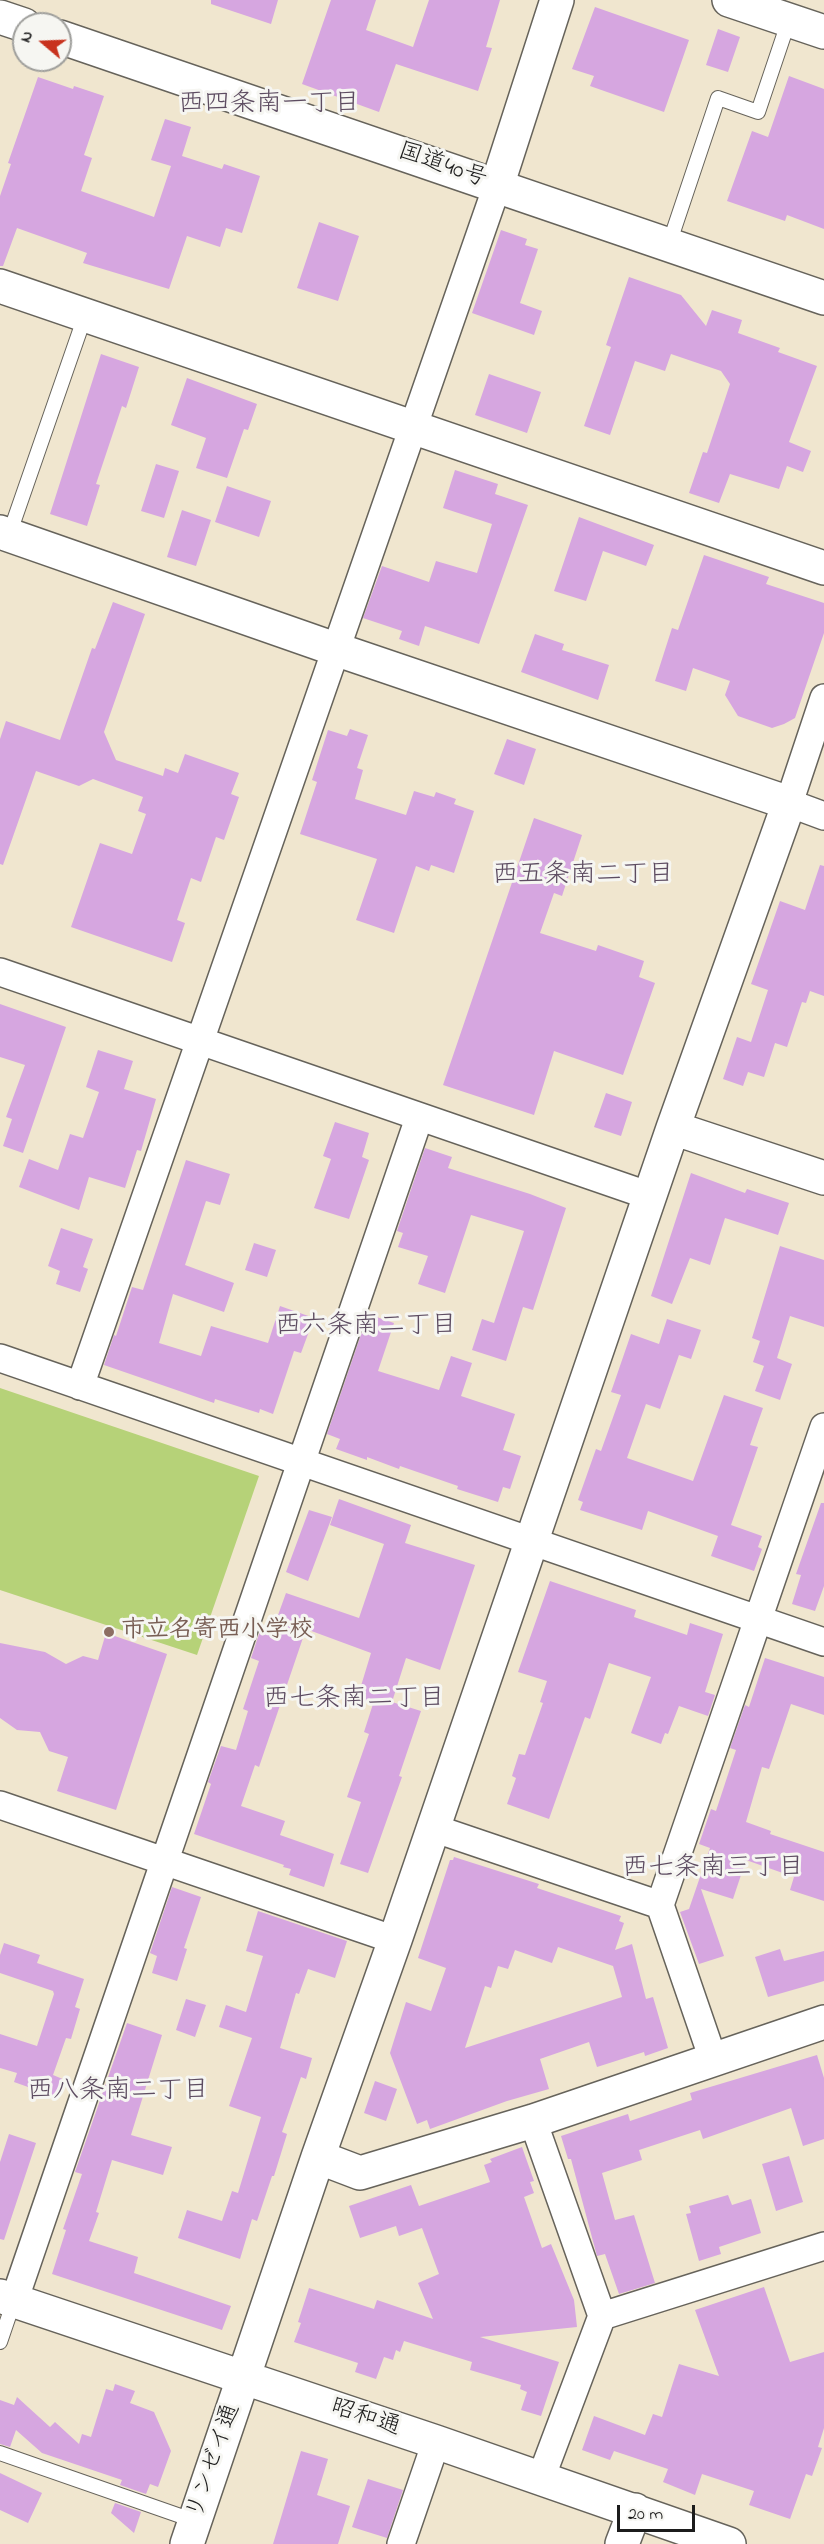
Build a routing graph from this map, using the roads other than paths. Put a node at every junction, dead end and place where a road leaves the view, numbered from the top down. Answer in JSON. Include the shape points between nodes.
{"nodes":[{"id":1,"x":557,"y":0,"type":"edge"},
{"id":2,"x":729,"y":0,"type":"edge"},
{"id":3,"x":789,"y":20,"type":"junction"},
{"id":4,"x":824,"y":32,"type":"edge"},
{"id":5,"x":72,"y":41,"type":"edge"},
{"id":6,"x":497,"y":186,"type":"junction"},
{"id":7,"x":669,"y":244,"type":"junction"},
{"id":8,"x":0,"y":286,"type":"edge"},
{"id":9,"x":824,"y":298,"type":"edge"},
{"id":10,"x":86,"y":315,"type":"junction"},
{"id":11,"x":413,"y":427,"type":"junction"},
{"id":12,"x":5,"y":533,"type":"edge"},
{"id":13,"x":824,"y":568,"type":"edge"},
{"id":14,"x":335,"y":649,"type":"junction"},
{"id":15,"x":824,"y":698,"type":"edge"},
{"id":16,"x":789,"y":803,"type":"junction"},
{"id":17,"x":824,"y":816,"type":"edge"},
{"id":18,"x":0,"y":972,"type":"edge"},
{"id":19,"x":200,"y":1040,"type":"junction"},
{"id":20,"x":419,"y":1118,"type":"junction"},
{"id":21,"x":673,"y":1128,"type":"junction"},
{"id":22,"x":824,"y":1178,"type":"edge"},
{"id":23,"x":650,"y":1196,"type":"junction"},
{"id":24,"x":0,"y":1358,"type":"edge"},
{"id":25,"x":80,"y":1386,"type":"junction"},
{"id":26,"x":824,"y":1427,"type":"edge"},
{"id":27,"x":300,"y":1462,"type":"junction"},
{"id":28,"x":532,"y":1542,"type":"junction"},
{"id":29,"x":758,"y":1620,"type":"junction"},
{"id":30,"x":824,"y":1642,"type":"edge"},
{"id":31,"x":0,"y":1805,"type":"edge"},
{"id":32,"x":433,"y":1828,"type":"junction"},
{"id":33,"x":163,"y":1861,"type":"junction"},
{"id":34,"x":660,"y":1905,"type":"junction"},
{"id":35,"x":395,"y":1940,"type":"junction"},
{"id":36,"x":824,"y":2022,"type":"edge"},
{"id":37,"x":713,"y":2059,"type":"junction"},
{"id":38,"x":534,"y":2121,"type":"junction"},
{"id":39,"x":318,"y":2157,"type":"junction"},
{"id":40,"x":824,"y":2246,"type":"edge"},
{"id":41,"x":7,"y":2298,"type":"edge"},
{"id":42,"x":602,"y":2316,"type":"junction"},
{"id":43,"x":0,"y":2342,"type":"edge"},
{"id":44,"x":243,"y":2379,"type":"junction"},
{"id":45,"x":436,"y":2442,"type":"junction"},
{"id":46,"x":0,"y":2453,"type":"edge"},
{"id":47,"x":541,"y":2478,"type":"junction"},
{"id":48,"x":634,"y":2510,"type":"junction"},
{"id":49,"x":191,"y":2533,"type":"edge"},
{"id":50,"x":401,"y":2544,"type":"edge"},
{"id":51,"x":622,"y":2544,"type":"edge"},
{"id":52,"x":729,"y":2544,"type":"edge"}],
"edges":[{"from":1,"to":6,"type":"main road"},
{"from":2,"to":3,"type":"main road"},
{"from":3,"to":4,"type":"main road"},
{"from":3,"to":7,"type":"lane","via":[[758,112],[718,98]]},
{"from":5,"to":6,"type":"main road","name":"国道40号"},
{"from":6,"to":7,"type":"main road","name":"国道40号"},
{"from":6,"to":11,"type":"street"},
{"from":7,"to":9,"type":"main road","name":"国道40号"},
{"from":8,"to":10,"type":"main road"},
{"from":10,"to":11,"type":"main road"},
{"from":10,"to":12,"type":"lane"},
{"from":11,"to":13,"type":"main road"},
{"from":11,"to":14,"type":"street"},
{"from":12,"to":14,"type":"main road"},
{"from":14,"to":16,"type":"main road"},
{"from":14,"to":19,"type":"street"},
{"from":15,"to":16,"type":"street"},
{"from":16,"to":17,"type":"street"},
{"from":16,"to":21,"type":"main road","name":"リンゼイ通"},
{"from":18,"to":19,"type":"street"},
{"from":19,"to":20,"type":"street"},
{"from":19,"to":25,"type":"street"},
{"from":20,"to":23,"type":"street"},
{"from":20,"to":27,"type":"street"},
{"from":21,"to":22,"type":"main road"},
{"from":21,"to":23,"type":"main road","name":"リンゼイ通"},
{"from":23,"to":28,"type":"main road","name":"リンゼイ通"},
{"from":24,"to":25,"type":"street"},
{"from":25,"to":27,"type":"street"},
{"from":26,"to":29,"type":"street"},
{"from":27,"to":28,"type":"street"},
{"from":27,"to":33,"type":"street"},
{"from":28,"to":29,"type":"street"},
{"from":28,"to":32,"type":"main road","name":"リンゼイ通"},
{"from":29,"to":30,"type":"street"},
{"from":29,"to":34,"type":"street"},
{"from":31,"to":33,"type":"street"},
{"from":32,"to":34,"type":"street"},
{"from":32,"to":35,"type":"main road","name":"リンゼイ通"},
{"from":33,"to":35,"type":"street"},
{"from":33,"to":41,"type":"street"},
{"from":34,"to":37,"type":"street"},
{"from":35,"to":39,"type":"main road","name":"リンゼイ通"},
{"from":36,"to":37,"type":"main road"},
{"from":37,"to":38,"type":"main road"},
{"from":38,"to":39,"type":"main road","via":[[360,2173]]},
{"from":38,"to":42,"type":"street"},
{"from":39,"to":44,"type":"main road","name":"リンゼイ通"},
{"from":40,"to":42,"type":"street"},
{"from":41,"to":43,"type":"lane"},
{"from":41,"to":44,"type":"main road","name":"昭和通"},
{"from":42,"to":47,"type":"street"},
{"from":44,"to":45,"type":"main road","name":"昭和通"},
{"from":44,"to":49,"type":"main road","name":"リンゼイ通"},
{"from":45,"to":47,"type":"main road","name":"昭和通"},
{"from":45,"to":50,"type":"street"},
{"from":46,"to":49,"type":"lane"},
{"from":47,"to":48,"type":"main road","name":"昭和通"},
{"from":48,"to":51,"type":"main road"},
{"from":48,"to":52,"type":"main road","name":"昭和通"}]}
